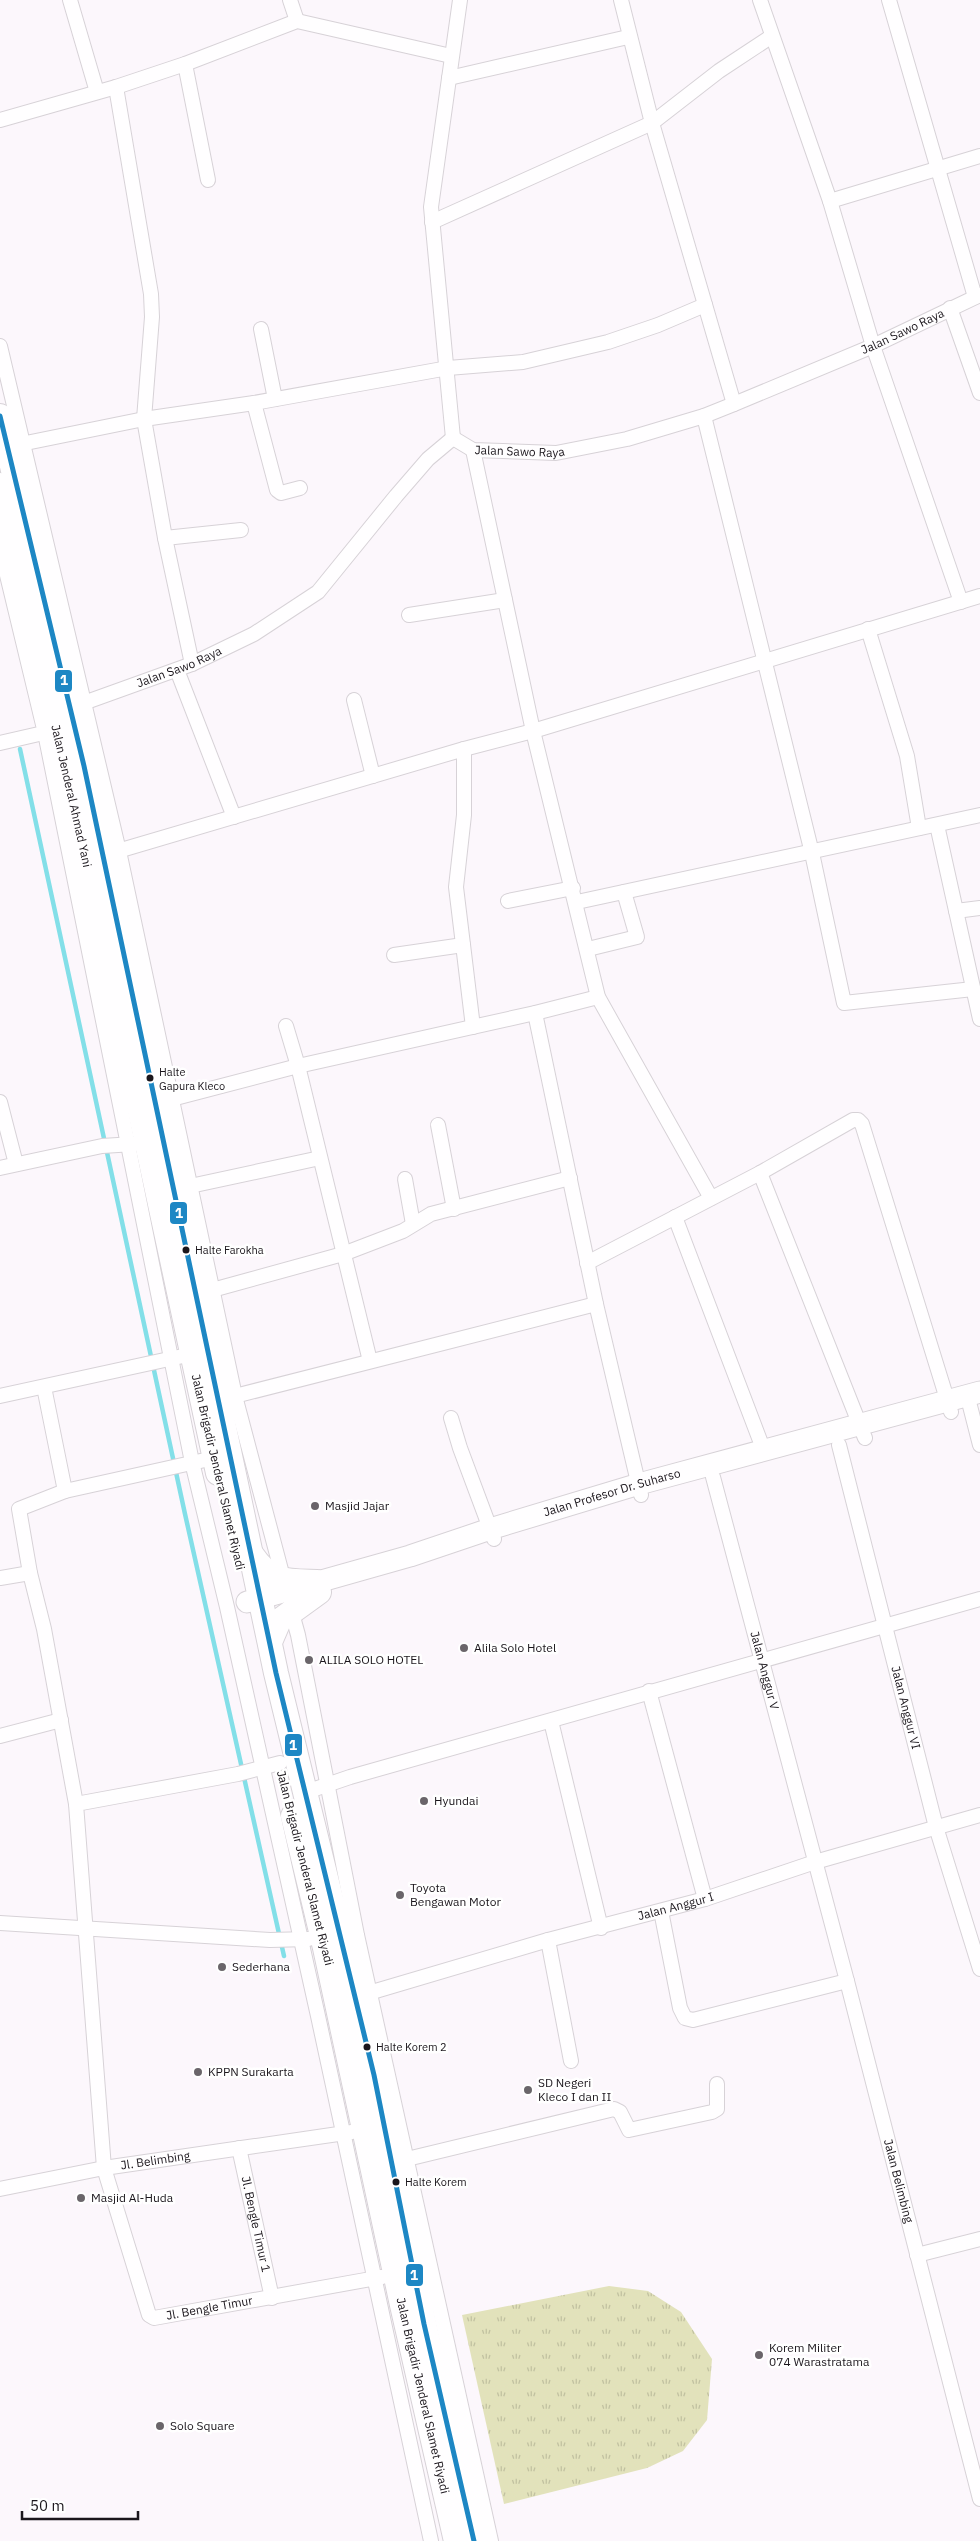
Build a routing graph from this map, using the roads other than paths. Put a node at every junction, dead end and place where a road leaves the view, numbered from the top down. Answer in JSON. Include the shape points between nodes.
{"nodes":[{"id":1,"x":70,"y":0,"type":"edge"},
{"id":2,"x":290,"y":0,"type":"edge"},
{"id":3,"x":460,"y":0,"type":"edge"},
{"id":4,"x":621,"y":0,"type":"edge"},
{"id":5,"x":760,"y":0,"type":"edge"},
{"id":6,"x":889,"y":0,"type":"edge"},
{"id":7,"x":297,"y":21,"type":"junction"},
{"id":8,"x":772,"y":36,"type":"junction"},
{"id":9,"x":628,"y":37,"type":"junction"},
{"id":10,"x":451,"y":56,"type":"junction"},
{"id":11,"x":185,"y":64,"type":"junction"},
{"id":12,"x":449,"y":78,"type":"junction"},
{"id":13,"x":116,"y":87,"type":"junction"},
{"id":14,"x":97,"y":92,"type":"junction"},
{"id":15,"x":0,"y":120,"type":"edge"},
{"id":16,"x":652,"y":123,"type":"junction"},
{"id":17,"x":980,"y":156,"type":"edge"},
{"id":18,"x":938,"y":170,"type":"junction"},
{"id":19,"x":208,"y":180,"type":"dead end"},
{"id":20,"x":830,"y":201,"type":"junction"},
{"id":21,"x":432,"y":222,"type":"junction"},
{"id":22,"x":977,"y":296,"type":"edge"},
{"id":23,"x":704,"y":305,"type":"junction"},
{"id":24,"x":950,"y":308,"type":"junction"},
{"id":25,"x":261,"y":328,"type":"dead end"},
{"id":26,"x":0,"y":346,"type":"edge"},
{"id":27,"x":872,"y":346,"type":"junction"},
{"id":28,"x":448,"y":368,"type":"junction"},
{"id":29,"x":980,"y":393,"type":"edge"},
{"id":30,"x":275,"y":399,"type":"junction"},
{"id":31,"x":254,"y":403,"type":"junction"},
{"id":32,"x":734,"y":404,"type":"junction"},
{"id":33,"x":0,"y":411,"type":"edge"},
{"id":34,"x":8,"y":413,"type":"edge"},
{"id":35,"x":704,"y":416,"type":"junction"},
{"id":36,"x":144,"y":420,"type":"junction"},
{"id":37,"x":453,"y":438,"type":"junction"},
{"id":38,"x":15,"y":445,"type":"junction"},
{"id":39,"x":473,"y":450,"type":"junction"},
{"id":40,"x":300,"y":488,"type":"dead end"},
{"id":41,"x":18,"y":489,"type":"edge"},
{"id":42,"x":3,"y":513,"type":"edge"},
{"id":43,"x":241,"y":530,"type":"dead end"},
{"id":44,"x":165,"y":538,"type":"junction"},
{"id":45,"x":0,"y":546,"type":"edge"},
{"id":46,"x":24,"y":573,"type":"edge"},
{"id":47,"x":980,"y":596,"type":"edge"},
{"id":48,"x":505,"y":600,"type":"junction"},
{"id":49,"x":961,"y":602,"type":"junction"},
{"id":50,"x":409,"y":615,"type":"dead end"},
{"id":51,"x":868,"y":630,"type":"junction"},
{"id":52,"x":764,"y":660,"type":"junction"},
{"id":53,"x":192,"y":664,"type":"junction"},
{"id":54,"x":176,"y":670,"type":"junction"},
{"id":55,"x":354,"y":700,"type":"dead end"},
{"id":56,"x":78,"y":706,"type":"junction"},
{"id":57,"x":50,"y":731,"type":"junction"},
{"id":58,"x":533,"y":731,"type":"junction"},
{"id":59,"x":11,"y":740,"type":"edge"},
{"id":60,"x":464,"y":749,"type":"junction"},
{"id":61,"x":372,"y":776,"type":"junction"},
{"id":62,"x":980,"y":815,"type":"edge"},
{"id":63,"x":234,"y":817,"type":"junction"},
{"id":64,"x":937,"y":824,"type":"junction"},
{"id":65,"x":919,"y":828,"type":"junction"},
{"id":66,"x":111,"y":853,"type":"junction"},
{"id":67,"x":812,"y":853,"type":"junction"},
{"id":68,"x":573,"y":888,"type":"junction"},
{"id":69,"x":624,"y":892,"type":"junction"},
{"id":70,"x":508,"y":901,"type":"dead end"},
{"id":71,"x":577,"y":902,"type":"junction"},
{"id":72,"x":980,"y":908,"type":"edge"},
{"id":73,"x":956,"y":911,"type":"junction"},
{"id":74,"x":463,"y":946,"type":"junction"},
{"id":75,"x":588,"y":949,"type":"junction"},
{"id":76,"x":394,"y":955,"type":"dead end"},
{"id":77,"x":973,"y":988,"type":"junction"},
{"id":78,"x":105,"y":993,"type":"junction"},
{"id":79,"x":598,"y":997,"type":"junction"},
{"id":80,"x":535,"y":1013,"type":"junction"},
{"id":81,"x":980,"y":1019,"type":"edge"},
{"id":82,"x":286,"y":1026,"type":"dead end"},
{"id":83,"x":473,"y":1027,"type":"junction"},
{"id":84,"x":298,"y":1066,"type":"junction"},
{"id":85,"x":0,"y":1102,"type":"edge"},
{"id":86,"x":155,"y":1103,"type":"junction"},
{"id":87,"x":438,"y":1125,"type":"dead end"},
{"id":88,"x":131,"y":1144,"type":"junction"},
{"id":89,"x":320,"y":1158,"type":"junction"},
{"id":90,"x":16,"y":1164,"type":"junction"},
{"id":91,"x":0,"y":1168,"type":"edge"},
{"id":92,"x":760,"y":1173,"type":"junction"},
{"id":93,"x":570,"y":1178,"type":"junction"},
{"id":94,"x":405,"y":1179,"type":"dead end"},
{"id":95,"x":182,"y":1188,"type":"junction"},
{"id":96,"x":711,"y":1198,"type":"junction"},
{"id":97,"x":454,"y":1209,"type":"junction"},
{"id":98,"x":675,"y":1217,"type":"junction"},
{"id":99,"x":413,"y":1224,"type":"junction"},
{"id":100,"x":343,"y":1254,"type":"junction"},
{"id":101,"x":588,"y":1263,"type":"junction"},
{"id":102,"x":205,"y":1292,"type":"junction"},
{"id":103,"x":596,"y":1304,"type":"junction"},
{"id":104,"x":181,"y":1357,"type":"junction"},
{"id":105,"x":370,"y":1361,"type":"junction"},
{"id":106,"x":44,"y":1387,"type":"junction"},
{"id":107,"x":0,"y":1396,"type":"edge"},
{"id":108,"x":227,"y":1398,"type":"junction"},
{"id":109,"x":966,"y":1403,"type":"edge"},
{"id":110,"x":451,"y":1418,"type":"dead end"},
{"id":111,"x":863,"y":1431,"type":"junction"},
{"id":112,"x":839,"y":1445,"type":"junction"},
{"id":113,"x":980,"y":1445,"type":"edge"},
{"id":114,"x":764,"y":1451,"type":"junction"},
{"id":115,"x":196,"y":1462,"type":"junction"},
{"id":116,"x":713,"y":1478,"type":"junction"},
{"id":117,"x":640,"y":1490,"type":"junction"},
{"id":118,"x":65,"y":1491,"type":"junction"},
{"id":119,"x":492,"y":1534,"type":"junction"},
{"id":120,"x":30,"y":1573,"type":"junction"},
{"id":121,"x":0,"y":1578,"type":"edge"},
{"id":122,"x":318,"y":1587,"type":"joint"},
{"id":123,"x":277,"y":1598,"type":"junction"},
{"id":124,"x":980,"y":1599,"type":"edge"},
{"id":125,"x":886,"y":1626,"type":"junction"},
{"id":126,"x":760,"y":1662,"type":"junction"},
{"id":127,"x":649,"y":1692,"type":"junction"},
{"id":128,"x":62,"y":1720,"type":"junction"},
{"id":129,"x":551,"y":1721,"type":"junction"},
{"id":130,"x":0,"y":1736,"type":"edge"},
{"id":131,"x":271,"y":1765,"type":"junction"},
{"id":132,"x":328,"y":1784,"type":"junction"},
{"id":133,"x":303,"y":1793,"type":"junction"},
{"id":134,"x":76,"y":1804,"type":"junction"},
{"id":135,"x":980,"y":1815,"type":"edge"},
{"id":136,"x":936,"y":1827,"type":"junction"},
{"id":137,"x":815,"y":1862,"type":"junction"},
{"id":138,"x":705,"y":1899,"type":"junction"},
{"id":139,"x":661,"y":1911,"type":"junction"},
{"id":140,"x":0,"y":1923,"type":"edge"},
{"id":141,"x":87,"y":1928,"type":"junction"},
{"id":142,"x":600,"y":1928,"type":"junction"},
{"id":143,"x":330,"y":1937,"type":"junction"},
{"id":144,"x":548,"y":1940,"type":"junction"},
{"id":145,"x":980,"y":1969,"type":"edge"},
{"id":146,"x":847,"y":1981,"type":"junction"},
{"id":147,"x":346,"y":2005,"type":"junction"},
{"id":148,"x":369,"y":2023,"type":"junction"},
{"id":149,"x":571,"y":2060,"type":"dead end"},
{"id":150,"x":716,"y":2084,"type":"dead end"},
{"id":151,"x":347,"y":2133,"type":"junction"},
{"id":152,"x":239,"y":2148,"type":"junction"},
{"id":153,"x":406,"y":2159,"type":"junction"},
{"id":154,"x":104,"y":2168,"type":"junction"},
{"id":155,"x":0,"y":2190,"type":"edge"},
{"id":156,"x":980,"y":2239,"type":"edge"},
{"id":157,"x":917,"y":2255,"type":"junction"},
{"id":158,"x":377,"y":2278,"type":"junction"},
{"id":159,"x":272,"y":2298,"type":"junction"},
{"id":160,"x":980,"y":2499,"type":"edge"},
{"id":161,"x":430,"y":2541,"type":"edge"},
{"id":162,"x":456,"y":2541,"type":"edge"},
{"id":163,"x":474,"y":2541,"type":"edge"},
{"id":164,"x":491,"y":2541,"type":"edge"}],
"edges":[{"from":1,"to":14,"type":"street"},
{"from":2,"to":7,"type":"street"},
{"from":3,"to":10,"type":"street"},
{"from":4,"to":9,"type":"street"},
{"from":5,"to":8,"type":"street"},
{"from":6,"to":18,"type":"street"},
{"from":7,"to":10,"type":"street"},
{"from":7,"to":11,"type":"street"},
{"from":8,"to":16,"type":"street","via":[[718,71]]},
{"from":8,"to":20,"type":"street"},
{"from":9,"to":12,"type":"street"},
{"from":9,"to":16,"type":"street"},
{"from":10,"to":12,"type":"street"},
{"from":11,"to":13,"type":"street"},
{"from":11,"to":19,"type":"street"},
{"from":12,"to":21,"type":"street","via":[[432,196]]},
{"from":13,"to":14,"type":"street"},
{"from":13,"to":36,"type":"street","via":[[151,294]]},
{"from":14,"to":15,"type":"street"},
{"from":16,"to":21,"type":"street"},
{"from":16,"to":23,"type":"street"},
{"from":17,"to":18,"type":"street"},
{"from":18,"to":20,"type":"street"},
{"from":18,"to":22,"type":"street"},
{"from":20,"to":27,"type":"street"},
{"from":21,"to":28,"type":"street"},
{"from":22,"to":24,"type":"street","name":"Jalan Sawo Raya"},
{"from":23,"to":28,"type":"street","via":[[658,325],[568,353],[523,362]]},
{"from":23,"to":32,"type":"street"},
{"from":24,"to":27,"type":"street","name":"Jalan Sawo Raya"},
{"from":24,"to":29,"type":"street"},
{"from":25,"to":30,"type":"street"},
{"from":26,"to":34,"type":"street"},
{"from":27,"to":32,"type":"street","name":"Jalan Sawo Raya"},
{"from":27,"to":49,"type":"street"},
{"from":28,"to":30,"type":"street"},
{"from":28,"to":37,"type":"street"},
{"from":30,"to":31,"type":"street"},
{"from":31,"to":36,"type":"street"},
{"from":31,"to":40,"type":"street","via":[[276,490],[280,493]]},
{"from":32,"to":35,"type":"street","name":"Jalan Sawo Raya"},
{"from":33,"to":34,"type":"street"},
{"from":34,"to":38,"type":"highway","name":"Jalan Jenderal Ahmad Yani"},
{"from":35,"to":39,"type":"street","name":"Jalan Sawo Raya","via":[[627,439],[556,453]]},
{"from":35,"to":52,"type":"street"},
{"from":36,"to":38,"type":"street"},
{"from":36,"to":44,"type":"street"},
{"from":37,"to":39,"type":"street","name":"Jalan Sawo Raya"},
{"from":37,"to":53,"type":"street","name":"Jalan Sawo Raya","via":[[396,496],[318,592],[254,634]]},
{"from":38,"to":41,"type":"highway","name":"Jalan Jenderal Ahmad Yani"},
{"from":39,"to":48,"type":"street"},
{"from":41,"to":42,"type":"highway","name":"Jalan Jenderal Ahmad Yani"},
{"from":41,"to":46,"type":"highway","name":"Jalan Jenderal Ahmad Yani"},
{"from":42,"to":46,"type":"highway","name":"Jalan Jenderal Ahmad Yani"},
{"from":43,"to":44,"type":"street"},
{"from":44,"to":53,"type":"street"},
{"from":45,"to":46,"type":"street"},
{"from":46,"to":56,"type":"highway","name":"Jalan Jenderal Ahmad Yani","via":[[68,663]]},
{"from":46,"to":57,"type":"highway","name":"Jalan Jenderal Ahmad Yani","via":[[32,654]]},
{"from":47,"to":49,"type":"street"},
{"from":48,"to":50,"type":"street"},
{"from":48,"to":58,"type":"street"},
{"from":49,"to":51,"type":"street"},
{"from":51,"to":52,"type":"street"},
{"from":51,"to":65,"type":"street","via":[[907,756]]},
{"from":52,"to":58,"type":"street"},
{"from":52,"to":67,"type":"street"},
{"from":53,"to":54,"type":"street","name":"Jalan Sawo Raya"},
{"from":54,"to":56,"type":"street","name":"Jalan Sawo Raya"},
{"from":54,"to":63,"type":"street"},
{"from":55,"to":61,"type":"street"},
{"from":56,"to":66,"type":"highway","name":"Jalan Jenderal Ahmad Yani"},
{"from":57,"to":59,"type":"street"},
{"from":57,"to":78,"type":"highway","name":"Jalan Jenderal Ahmad Yani"},
{"from":58,"to":60,"type":"street"},
{"from":58,"to":68,"type":"street"},
{"from":60,"to":61,"type":"street"},
{"from":60,"to":74,"type":"street","via":[[464,815],[456,887]]},
{"from":61,"to":63,"type":"street"},
{"from":62,"to":64,"type":"street"},
{"from":63,"to":66,"type":"street"},
{"from":64,"to":65,"type":"street"},
{"from":64,"to":73,"type":"street"},
{"from":65,"to":67,"type":"street"},
{"from":66,"to":86,"type":"highway","name":"Jalan Jenderal Ahmad Yani","via":[[131,948]]},
{"from":67,"to":69,"type":"street"},
{"from":67,"to":77,"type":"street","via":[[844,1003]]},
{"from":68,"to":70,"type":"street"},
{"from":68,"to":71,"type":"street"},
{"from":69,"to":71,"type":"street"},
{"from":69,"to":75,"type":"street","via":[[637,937]]},
{"from":71,"to":75,"type":"street"},
{"from":72,"to":73,"type":"street"},
{"from":73,"to":77,"type":"street"},
{"from":74,"to":76,"type":"street"},
{"from":74,"to":83,"type":"street"},
{"from":75,"to":79,"type":"street"},
{"from":77,"to":81,"type":"street"},
{"from":78,"to":86,"type":"highway","name":"Jalan Jenderal Ahmad Yani"},
{"from":78,"to":88,"type":"street"},
{"from":79,"to":80,"type":"street"},
{"from":79,"to":96,"type":"street"},
{"from":80,"to":83,"type":"street"},
{"from":80,"to":93,"type":"street"},
{"from":82,"to":84,"type":"street"},
{"from":83,"to":84,"type":"street"},
{"from":84,"to":86,"type":"street"},
{"from":84,"to":89,"type":"street"},
{"from":85,"to":90,"type":"street"},
{"from":86,"to":88,"type":"highway","name":"Jalan Brigadir Jenderal Slamet Riyadi"},
{"from":86,"to":95,"type":"highway","name":"Jalan Brigadir Jenderal Slamet Riyadi"},
{"from":87,"to":97,"type":"street"},
{"from":88,"to":90,"type":"street","via":[[102,1146]]},
{"from":88,"to":104,"type":"highway","name":"Jalan Brigadir Jenderal Slamet Riyadi"},
{"from":89,"to":95,"type":"street"},
{"from":89,"to":100,"type":"street"},
{"from":90,"to":91,"type":"street"},
{"from":92,"to":96,"type":"street"},
{"from":92,"to":109,"type":"street","via":[[853,1120],[862,1124]]},
{"from":92,"to":111,"type":"street"},
{"from":93,"to":97,"type":"street"},
{"from":93,"to":101,"type":"street"},
{"from":94,"to":99,"type":"street"},
{"from":95,"to":102,"type":"highway","name":"Jalan Brigadir Jenderal Slamet Riyadi"},
{"from":96,"to":98,"type":"street"},
{"from":97,"to":99,"type":"street","via":[[431,1214]]},
{"from":98,"to":101,"type":"street"},
{"from":98,"to":114,"type":"street"},
{"from":99,"to":100,"type":"street"},
{"from":100,"to":102,"type":"street"},
{"from":100,"to":105,"type":"street"},
{"from":101,"to":103,"type":"street"},
{"from":102,"to":108,"type":"highway","name":"Jalan Brigadir Jenderal Slamet Riyadi"},
{"from":103,"to":105,"type":"street"},
{"from":103,"to":117,"type":"street"},
{"from":104,"to":106,"type":"street"},
{"from":104,"to":115,"type":"highway","name":"Jalan Brigadir Jenderal Slamet Riyadi"},
{"from":105,"to":108,"type":"street"},
{"from":106,"to":107,"type":"street"},
{"from":106,"to":118,"type":"street"},
{"from":108,"to":123,"type":"street"},
{"from":108,"to":123,"type":"highway","name":"Jalan Brigadir Jenderal Slamet Riyadi","via":[[252,1555]]},
{"from":109,"to":111,"type":"main road","name":"Jalan Profesor Dr. Suharso"},
{"from":109,"to":113,"type":"street"},
{"from":110,"to":119,"type":"street"},
{"from":111,"to":112,"type":"main road","name":"Jalan Profesor Dr. Suharso"},
{"from":111,"to":114,"type":"main road","name":"Jalan Profesor Dr. Suharso"},
{"from":112,"to":116,"type":"main road","name":"Jalan Profesor Dr. Suharso"},
{"from":112,"to":125,"type":"street","name":"Jalan Anggur VI"},
{"from":114,"to":117,"type":"main road","name":"Jalan Profesor Dr. Suharso"},
{"from":115,"to":118,"type":"street"},
{"from":115,"to":123,"type":"highway","name":"Jalan Brigadir Jenderal Slamet Riyadi"},
{"from":115,"to":131,"type":"street","via":[[227,1607]]},
{"from":116,"to":117,"type":"main road","name":"Jalan Profesor Dr. Suharso"},
{"from":116,"to":126,"type":"street","name":"Jalan Anggur V"},
{"from":117,"to":119,"type":"main road","name":"Jalan Profesor Dr. Suharso"},
{"from":118,"to":120,"type":"street","via":[[19,1509]]},
{"from":119,"to":122,"type":"main road","name":"Jalan Profesor Dr. Suharso","via":[[410,1556]]},
{"from":120,"to":121,"type":"street"},
{"from":120,"to":128,"type":"street"},
{"from":122,"to":123,"type":"highway"},
{"from":123,"to":131,"type":"highway","name":"Jalan Brigadir Jenderal Slamet Riyadi"},
{"from":123,"to":132,"type":"street"},
{"from":123,"to":133,"type":"highway","name":"Jalan Brigadir Jenderal Slamet Riyadi","via":[[270,1642]]},
{"from":124,"to":125,"type":"street"},
{"from":125,"to":126,"type":"street"},
{"from":125,"to":136,"type":"street","name":"Jalan Anggur VI"},
{"from":126,"to":127,"type":"street"},
{"from":126,"to":137,"type":"street","name":"Jalan Anggur V"},
{"from":127,"to":129,"type":"street"},
{"from":127,"to":138,"type":"street"},
{"from":128,"to":130,"type":"street"},
{"from":128,"to":134,"type":"street"},
{"from":129,"to":132,"type":"street"},
{"from":129,"to":142,"type":"street"},
{"from":131,"to":134,"type":"street"},
{"from":131,"to":143,"type":"highway","name":"Jalan Brigadir Jenderal Slamet Riyadi"},
{"from":132,"to":133,"type":"street"},
{"from":132,"to":143,"type":"street"},
{"from":133,"to":143,"type":"highway","name":"Jalan Brigadir Jenderal Slamet Riyadi"},
{"from":134,"to":141,"type":"street"},
{"from":135,"to":136,"type":"street","name":"Jalan Anggur I"},
{"from":136,"to":137,"type":"street","name":"Jalan Anggur I"},
{"from":136,"to":145,"type":"street","name":"Jalan Anggur VI"},
{"from":137,"to":138,"type":"street","name":"Jalan Anggur I"},
{"from":137,"to":146,"type":"street","name":"Jalan Belimbing"},
{"from":138,"to":139,"type":"street","name":"Jalan Anggur I"},
{"from":139,"to":142,"type":"street","name":"Jalan Anggur I"},
{"from":139,"to":146,"type":"street","via":[[680,2008],[685,2018],[693,2020]]},
{"from":140,"to":141,"type":"street"},
{"from":141,"to":143,"type":"street","via":[[270,1940]]},
{"from":141,"to":154,"type":"street"},
{"from":142,"to":144,"type":"street","name":"Jalan Anggur I"},
{"from":143,"to":147,"type":"highway","name":"Jalan Brigadir Jenderal Slamet Riyadi"},
{"from":143,"to":147,"type":"highway","name":"Jalan Brigadir Jenderal Slamet Riyadi","via":[[357,1967]]},
{"from":144,"to":147,"type":"street","name":"Jalan Anggur I"},
{"from":144,"to":149,"type":"street"},
{"from":146,"to":157,"type":"street","name":"Jalan Belimbing"},
{"from":147,"to":148,"type":"highway","name":"Jalan Brigadir Jenderal Slamet Riyadi"},
{"from":147,"to":151,"type":"highway","name":"Jalan Brigadir Jenderal Slamet Riyadi"},
{"from":148,"to":153,"type":"street"},
{"from":148,"to":163,"type":"highway","name":"Jalan Brigadir Jenderal Slamet Riyadi","via":[[424,2324]]},
{"from":150,"to":153,"type":"street","via":[[717,2109],[712,2112],[628,2130],[620,2112],[614,2109]]},
{"from":151,"to":152,"type":"street","name":"Jl. Belimbing"},
{"from":151,"to":158,"type":"highway","name":"Jalan Brigadir Jenderal Slamet Riyadi"},
{"from":152,"to":154,"type":"street","name":"Jl. Belimbing"},
{"from":152,"to":159,"type":"street","name":"Jl. Bengle Timur 1"},
{"from":153,"to":164,"type":"street"},
{"from":154,"to":155,"type":"street","name":"Jl. Belimbing"},
{"from":154,"to":159,"type":"street","name":"Jl. Bengle Timur","via":[[151,2317],[161,2319]]},
{"from":156,"to":157,"type":"street"},
{"from":157,"to":160,"type":"street","name":"Jalan Belimbing"},
{"from":158,"to":159,"type":"street","name":"Jl. Bengle Timur"},
{"from":158,"to":161,"type":"street"},
{"from":158,"to":162,"type":"highway","name":"Jalan Brigadir Jenderal Slamet Riyadi"}]}
